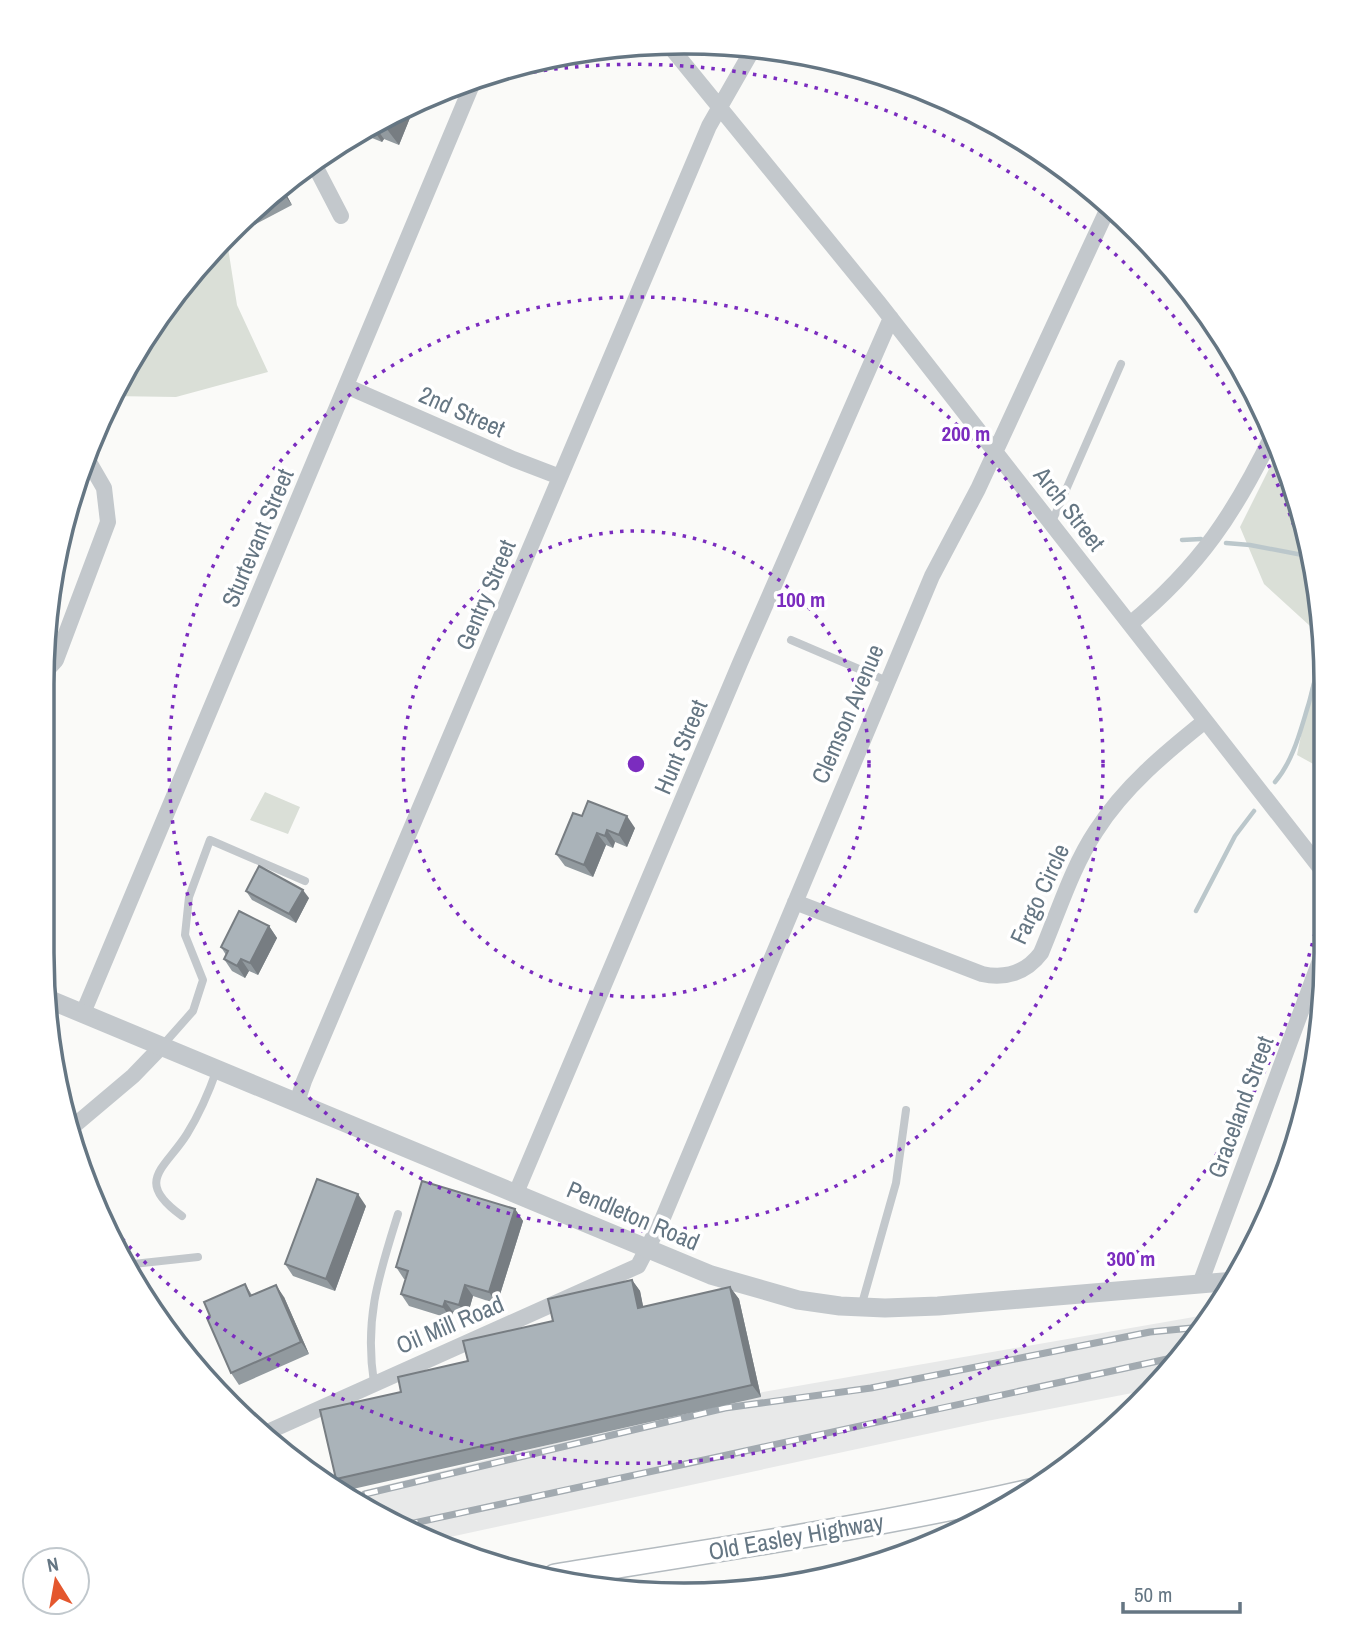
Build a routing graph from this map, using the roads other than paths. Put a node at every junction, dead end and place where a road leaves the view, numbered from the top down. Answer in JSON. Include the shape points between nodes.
{"nodes":[{"id":1,"x":677,"y":54,"type":"edge"},
{"id":2,"x":748,"y":58,"type":"edge"},
{"id":3,"x":469,"y":93,"type":"edge"},
{"id":4,"x":720,"y":106,"type":"junction"},
{"id":5,"x":318,"y":172,"type":"edge"},
{"id":6,"x":341,"y":216,"type":"dead end"},
{"id":7,"x":1104,"y":216,"type":"edge"},
{"id":8,"x":891,"y":318,"type":"junction"},
{"id":9,"x":1121,"y":364,"type":"dead end"},
{"id":10,"x":346,"y":386,"type":"junction"},
{"id":11,"x":1267,"y":446,"type":"edge"},
{"id":12,"x":995,"y":452,"type":"junction"},
{"id":13,"x":93,"y":469,"type":"edge"},
{"id":14,"x":560,"y":477,"type":"junction"},
{"id":15,"x":1051,"y":524,"type":"junction"},
{"id":16,"x":1130,"y":624,"type":"junction"},
{"id":17,"x":791,"y":640,"type":"dead end"},
{"id":18,"x":55,"y":661,"type":"edge"},
{"id":19,"x":887,"y":681,"type":"junction"},
{"id":20,"x":1205,"y":720,"type":"junction"},
{"id":21,"x":1314,"y":860,"type":"edge"},
{"id":22,"x":305,"y":881,"type":"dead end"},
{"id":23,"x":795,"y":902,"type":"junction"},
{"id":24,"x":1313,"y":980,"type":"edge"},
{"id":25,"x":57,"y":1003,"type":"edge"},
{"id":26,"x":83,"y":1013,"type":"junction"},
{"id":27,"x":161,"y":1047,"type":"junction"},
{"id":28,"x":216,"y":1069,"type":"junction"},
{"id":29,"x":297,"y":1102,"type":"junction"},
{"id":30,"x":906,"y":1110,"type":"dead end"},
{"id":31,"x":78,"y":1122,"type":"edge"},
{"id":32,"x":516,"y":1194,"type":"junction"},
{"id":33,"x":398,"y":1214,"type":"dead end"},
{"id":34,"x":183,"y":1216,"type":"dead end"},
{"id":35,"x":648,"y":1248,"type":"junction"},
{"id":36,"x":198,"y":1257,"type":"dead end"},
{"id":37,"x":137,"y":1264,"type":"edge"},
{"id":38,"x":1220,"y":1282,"type":"edge"},
{"id":39,"x":1200,"y":1284,"type":"junction"},
{"id":40,"x":861,"y":1307,"type":"junction"},
{"id":41,"x":374,"y":1383,"type":"junction"},
{"id":42,"x":273,"y":1429,"type":"edge"},
{"id":43,"x":998,"y":1498,"type":"edge"},
{"id":44,"x":574,"y":1573,"type":"edge"}],
"edges":[{"from":1,"to":4,"type":"street","name":"Arch Street"},
{"from":2,"to":4,"type":"street","name":"Gentry Street"},
{"from":3,"to":10,"type":"street","name":"Sturtevant Street"},
{"from":4,"to":8,"type":"street","name":"Arch Street"},
{"from":4,"to":14,"type":"street","name":"Gentry Street"},
{"from":5,"to":6,"type":"street"},
{"from":7,"to":12,"type":"street","name":"Clemson Avenue"},
{"from":8,"to":12,"type":"street","name":"Arch Street"},
{"from":8,"to":32,"type":"street","name":"Hunt Street"},
{"from":9,"to":15,"type":"lane"},
{"from":10,"to":14,"type":"street","name":"2nd Street"},
{"from":10,"to":26,"type":"street","name":"Sturtevant Street"},
{"from":11,"to":16,"type":"street","via":[[1205,551]]},
{"from":12,"to":15,"type":"street","name":"Arch Street"},
{"from":12,"to":19,"type":"street","name":"Clemson Avenue","via":[[932,576]]},
{"from":13,"to":18,"type":"street","via":[[104,488],[108,522]]},
{"from":14,"to":29,"type":"street","name":"Gentry Street"},
{"from":15,"to":16,"type":"street","name":"Arch Street"},
{"from":16,"to":20,"type":"street","name":"Arch Street"},
{"from":17,"to":19,"type":"lane"},
{"from":19,"to":23,"type":"street","name":"Clemson Avenue"},
{"from":20,"to":21,"type":"street","name":"Arch Street"},
{"from":20,"to":23,"type":"street","name":"Fargo Circle","via":[[1111,809],[1084,852],[1041,953],[1017,973],[982,974]]},
{"from":22,"to":27,"type":"lane","via":[[210,840],[190,897],[185,935],[203,980],[193,1011]]},
{"from":23,"to":35,"type":"street","name":"Clemson Avenue"},
{"from":24,"to":39,"type":"street","name":"Graceland Street"},
{"from":25,"to":26,"type":"street","name":"Pendleton Road"},
{"from":26,"to":27,"type":"street","name":"Pendleton Road"},
{"from":27,"to":28,"type":"street","name":"Pendleton Road"},
{"from":27,"to":31,"type":"street"},
{"from":28,"to":29,"type":"street","name":"Pendleton Road"},
{"from":28,"to":34,"type":"lane","via":[[200,1112],[158,1175],[162,1201]]},
{"from":29,"to":32,"type":"street","name":"Pendleton Road"},
{"from":30,"to":40,"type":"lane","via":[[896,1183]]},
{"from":32,"to":35,"type":"street","name":"Pendleton Road"},
{"from":33,"to":41,"type":"lane","via":[[371,1317],[369,1353]]},
{"from":35,"to":40,"type":"street","name":"Pendleton Road","via":[[759,1290]]},
{"from":35,"to":41,"type":"street","name":"Oil Mill Road","via":[[638,1266]]},
{"from":36,"to":37,"type":"lane"},
{"from":38,"to":39,"type":"street","name":"Pendleton Road"},
{"from":39,"to":40,"type":"street","name":"Pendleton Road","via":[[939,1306]]},
{"from":41,"to":42,"type":"street","name":"Oil Mill Road"},
{"from":43,"to":44,"type":"main road","name":"Old Easley Highway","via":[[823,1534]]}]}
